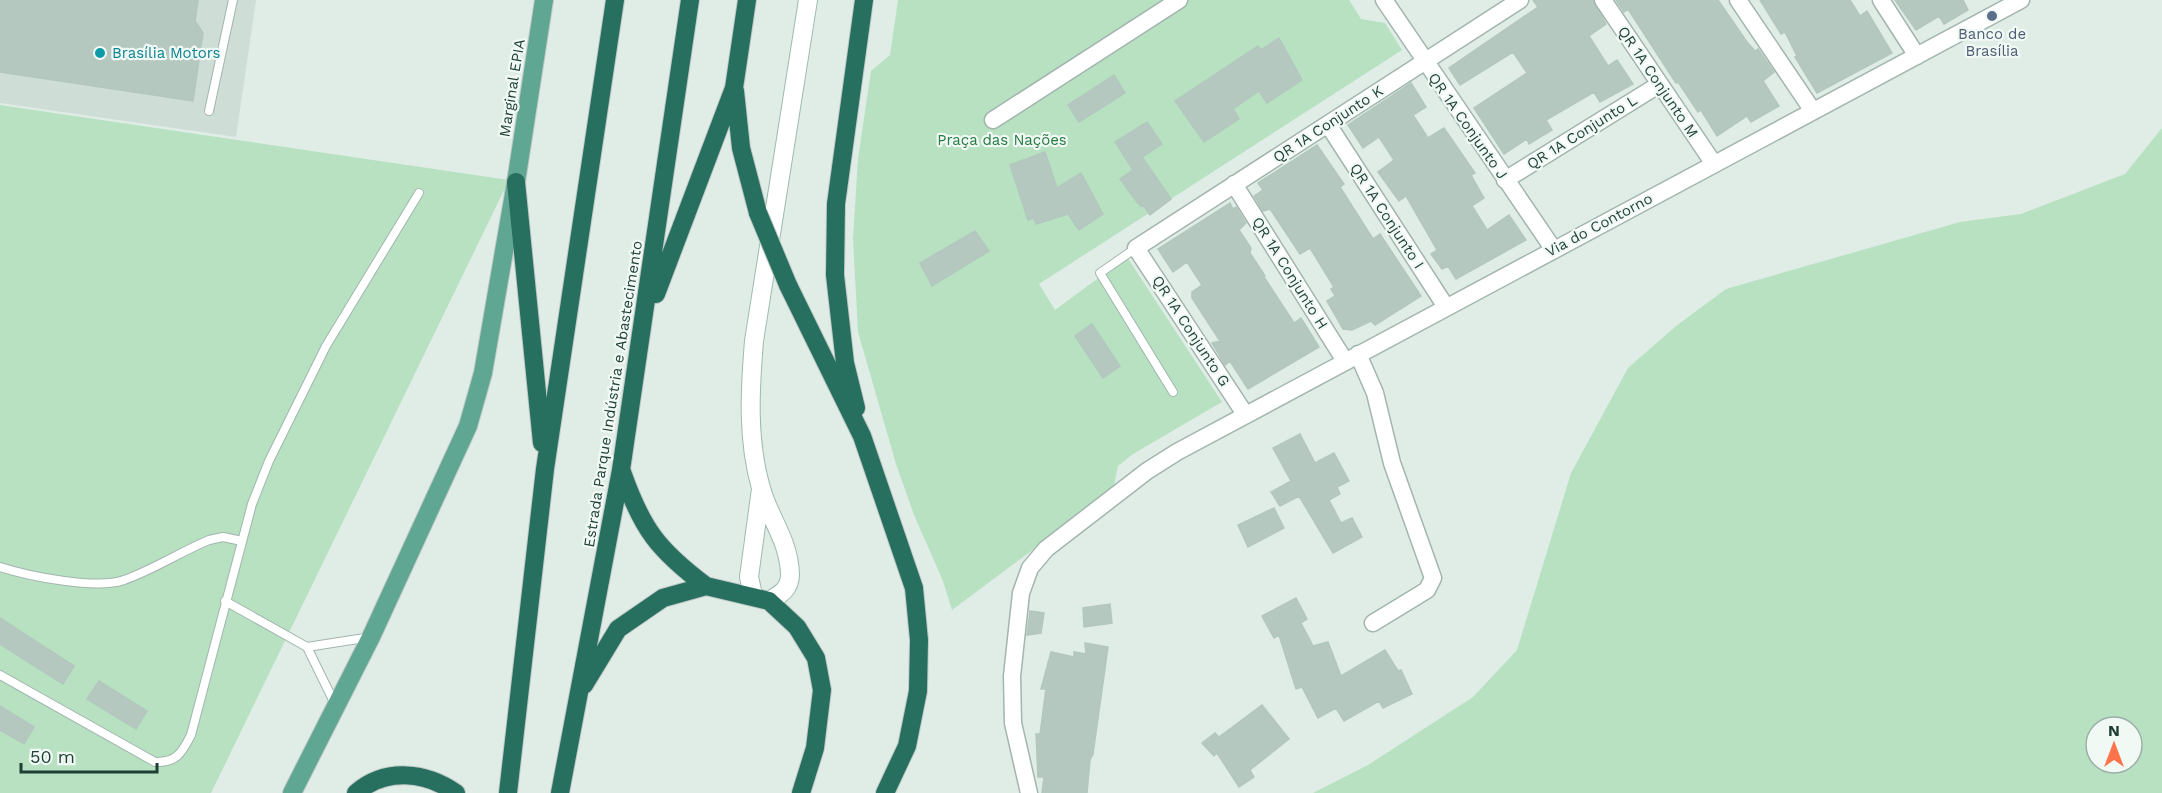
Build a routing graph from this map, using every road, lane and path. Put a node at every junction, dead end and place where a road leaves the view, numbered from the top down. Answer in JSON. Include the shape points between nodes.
{"nodes":[{"id":1,"x":233,"y":0,"type":"edge"},
{"id":2,"x":544,"y":0,"type":"edge"},
{"id":3,"x":615,"y":0,"type":"edge"},
{"id":4,"x":690,"y":0,"type":"edge"},
{"id":5,"x":747,"y":0,"type":"edge"},
{"id":6,"x":807,"y":0,"type":"edge"},
{"id":7,"x":864,"y":0,"type":"edge"},
{"id":8,"x":1179,"y":0,"type":"edge"},
{"id":9,"x":1384,"y":0,"type":"edge"},
{"id":10,"x":1521,"y":0,"type":"edge"},
{"id":11,"x":1603,"y":0,"type":"edge"},
{"id":12,"x":1738,"y":0,"type":"edge"},
{"id":13,"x":1881,"y":0,"type":"edge"},
{"id":14,"x":2021,"y":0,"type":"edge"},
{"id":15,"x":1917,"y":56,"type":"junction"},
{"id":16,"x":1424,"y":62,"type":"junction"},
{"id":17,"x":1660,"y":84,"type":"junction"},
{"id":18,"x":734,"y":88,"type":"junction"},
{"id":19,"x":209,"y":111,"type":"dead end"},
{"id":20,"x":1813,"y":111,"type":"junction"},
{"id":21,"x":993,"y":120,"type":"dead end"},
{"id":22,"x":1329,"y":126,"type":"junction"},
{"id":23,"x":1714,"y":164,"type":"junction"},
{"id":24,"x":1505,"y":180,"type":"junction"},
{"id":25,"x":516,"y":182,"type":"junction"},
{"id":26,"x":1234,"y":184,"type":"junction"},
{"id":27,"x":419,"y":193,"type":"dead end"},
{"id":28,"x":1136,"y":248,"type":"junction"},
{"id":29,"x":1554,"y":250,"type":"junction"},
{"id":30,"x":1446,"y":307,"type":"junction"},
{"id":31,"x":644,"y":326,"type":"junction"},
{"id":32,"x":1352,"y":358,"type":"junction"},
{"id":33,"x":1173,"y":392,"type":"dead end"},
{"id":34,"x":1245,"y":414,"type":"junction"},
{"id":35,"x":862,"y":436,"type":"junction"},
{"id":36,"x":545,"y":469,"type":"junction"},
{"id":37,"x":621,"y":470,"type":"junction"},
{"id":38,"x":761,"y":489,"type":"junction"},
{"id":39,"x":242,"y":541,"type":"junction"},
{"id":40,"x":0,"y":567,"type":"edge"},
{"id":41,"x":706,"y":586,"type":"junction"},
{"id":42,"x":761,"y":598,"type":"junction"},
{"id":43,"x":225,"y":601,"type":"junction"},
{"id":44,"x":1373,"y":623,"type":"dead end"},
{"id":45,"x":372,"y":637,"type":"junction"},
{"id":46,"x":308,"y":646,"type":"junction"},
{"id":47,"x":0,"y":675,"type":"edge"},
{"id":48,"x":577,"y":698,"type":"junction"},
{"id":49,"x":335,"y":705,"type":"junction"},
{"id":50,"x":291,"y":793,"type":"edge"},
{"id":51,"x":356,"y":793,"type":"edge"},
{"id":52,"x":456,"y":793,"type":"edge"},
{"id":53,"x":508,"y":793,"type":"edge"},
{"id":54,"x":560,"y":793,"type":"edge"},
{"id":55,"x":801,"y":793,"type":"edge"},
{"id":56,"x":885,"y":793,"type":"edge"},
{"id":57,"x":1029,"y":793,"type":"edge"}],
"edges":[{"from":1,"to":19,"type":"lane"},
{"from":2,"to":25,"type":"main road","name":"Marginal EPIA"},
{"from":3,"to":36,"type":"highway"},
{"from":4,"to":31,"type":"highway","name":"Estrada Parque Indústria e Abastecimento"},
{"from":5,"to":18,"type":"highway"},
{"from":6,"to":38,"type":"street","via":[[754,341],[749,411]]},
{"from":7,"to":35,"type":"highway","via":[[836,204],[835,275],[845,363]]},
{"from":8,"to":21,"type":"street"},
{"from":9,"to":16,"type":"street","name":"QR 1A Conjunto J"},
{"from":10,"to":16,"type":"street","name":"QR 1A Conjunto K"},
{"from":11,"to":17,"type":"street","name":"QR 1A Conjunto M"},
{"from":12,"to":20,"type":"street"},
{"from":13,"to":15,"type":"street"},
{"from":14,"to":15,"type":"street","name":"Via do Contorno"},
{"from":15,"to":20,"type":"street","name":"Via do Contorno"},
{"from":16,"to":22,"type":"street","name":"QR 1A Conjunto K"},
{"from":16,"to":24,"type":"street","name":"QR 1A Conjunto J"},
{"from":17,"to":23,"type":"street","name":"QR 1A Conjunto M"},
{"from":17,"to":24,"type":"street","name":"QR 1A Conjunto L"},
{"from":18,"to":31,"type":"highway"},
{"from":18,"to":35,"type":"highway","bridge":true,"via":[[741,148],[758,213],[788,285]]},
{"from":20,"to":23,"type":"street","name":"Via do Contorno"},
{"from":22,"to":26,"type":"street","name":"QR 1A Conjunto K"},
{"from":22,"to":30,"type":"street","name":"QR 1A Conjunto I"},
{"from":23,"to":29,"type":"street","name":"Via do Contorno"},
{"from":24,"to":29,"type":"street","name":"QR 1A Conjunto J"},
{"from":25,"to":36,"type":"highway"},
{"from":25,"to":45,"type":"main road","name":"Marginal EPIA","via":[[483,373],[468,426]]},
{"from":26,"to":28,"type":"street","name":"QR 1A Conjunto K"},
{"from":26,"to":32,"type":"street","name":"QR 1A Conjunto H"},
{"from":27,"to":39,"type":"lane","via":[[326,346],[269,461]]},
{"from":28,"to":33,"type":"lane","via":[[1100,273]]},
{"from":28,"to":34,"type":"street","name":"QR 1A Conjunto G"},
{"from":29,"to":30,"type":"street","name":"Via do Contorno"},
{"from":30,"to":32,"type":"street","name":"Via do Contorno"},
{"from":31,"to":37,"type":"highway","name":"Estrada Parque Indústria e Abastecimento"},
{"from":32,"to":34,"type":"street","name":"Via do Contorno"},
{"from":32,"to":44,"type":"street","name":"QR 1A Conjunto H","via":[[1375,393],[1392,463],[1433,578],[1421,594]]},
{"from":34,"to":57,"type":"street","name":"Via do Contorno","via":[[1148,471],[1046,549],[1030,568],[1021,593],[1012,676],[1013,723]]},
{"from":35,"to":56,"type":"highway","via":[[914,588],[919,640],[918,691],[907,746]]},
{"from":36,"to":53,"type":"highway"},
{"from":37,"to":41,"type":"highway","via":[[648,534],[671,561]]},
{"from":37,"to":48,"type":"highway","name":"Estrada Parque Indústria e Abastecimento"},
{"from":38,"to":42,"type":"street","via":[[749,577]]},
{"from":38,"to":42,"type":"street","via":[[781,530],[790,574],[789,585],[782,593]]},
{"from":39,"to":40,"type":"lane","via":[[223,537],[209,540],[123,581],[43,578]]},
{"from":39,"to":43,"type":"lane"},
{"from":41,"to":42,"type":"highway"},
{"from":41,"to":48,"type":"highway","via":[[663,598],[618,629]]},
{"from":42,"to":55,"type":"highway","via":[[796,627],[816,658],[822,690],[815,748]]},
{"from":43,"to":46,"type":"lane"},
{"from":43,"to":47,"type":"lane","via":[[191,735],[182,753],[166,763],[139,754]]},
{"from":45,"to":46,"type":"lane"},
{"from":45,"to":49,"type":"main road","name":"Marginal EPIA"},
{"from":46,"to":49,"type":"lane"},
{"from":48,"to":54,"type":"highway","name":"Estrada Parque Indústria e Abastecimento"},
{"from":49,"to":50,"type":"main road","name":"Marginal EPIA"},
{"from":51,"to":52,"type":"highway","via":[[384,777],[411,774],[438,780]]}]}
